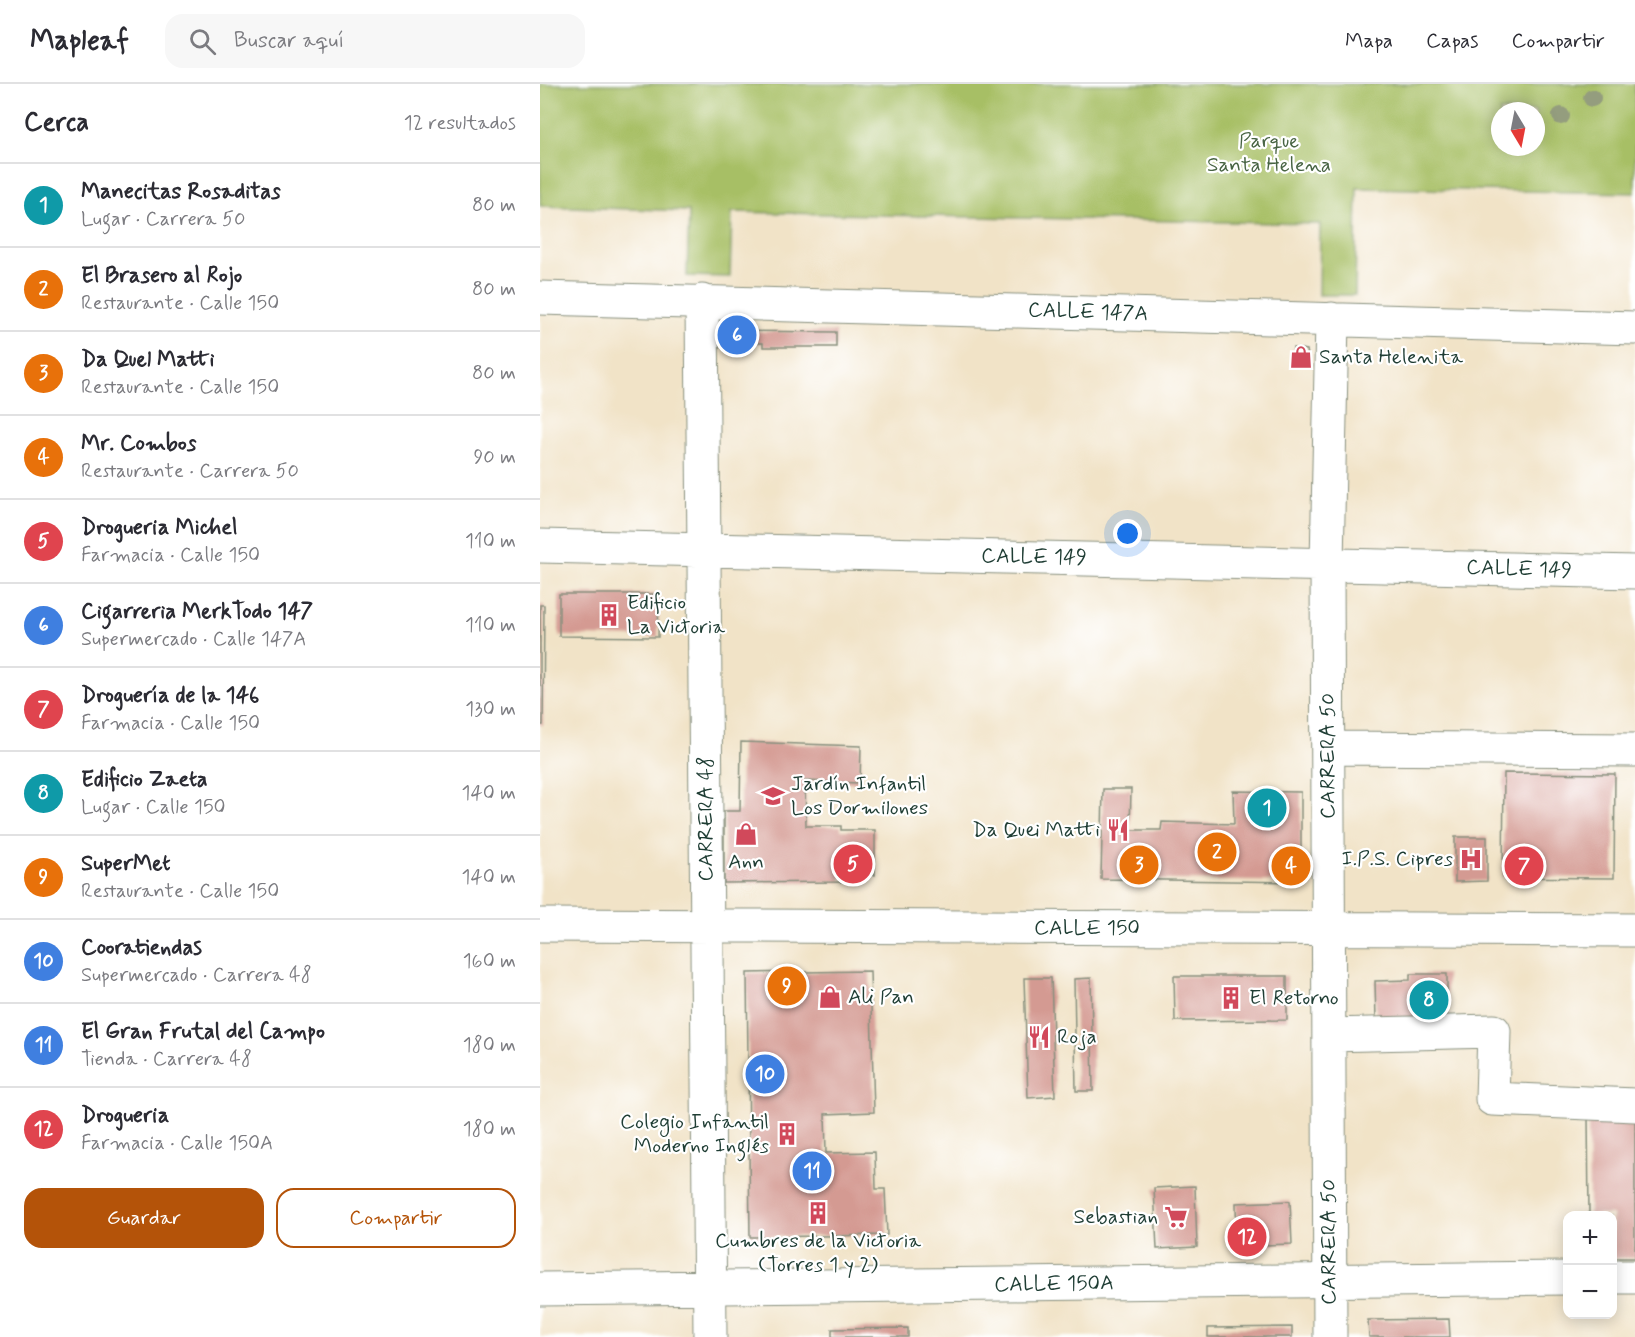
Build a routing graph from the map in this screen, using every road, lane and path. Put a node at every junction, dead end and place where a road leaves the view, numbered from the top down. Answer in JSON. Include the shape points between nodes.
{"nodes":[{"id":1,"x":540,"y":298,"type":"edge"},
{"id":2,"x":702,"y":301,"type":"junction"},
{"id":3,"x":1332,"y":319,"type":"junction"},
{"id":4,"x":1635,"y":328,"type":"edge"},
{"id":5,"x":540,"y":546,"type":"edge"},
{"id":6,"x":704,"y":550,"type":"junction"},
{"id":7,"x":1327,"y":564,"type":"junction"},
{"id":8,"x":1635,"y":572,"type":"edge"},
{"id":9,"x":1328,"y":748,"type":"junction"},
{"id":10,"x":1635,"y":750,"type":"edge"},
{"id":11,"x":540,"y":925,"type":"edge"},
{"id":12,"x":707,"y":926,"type":"junction"},
{"id":13,"x":1329,"y":929,"type":"junction"},
{"id":14,"x":1635,"y":930,"type":"edge"},
{"id":15,"x":1329,"y":1035,"type":"junction"},
{"id":16,"x":1635,"y":1105,"type":"edge"},
{"id":17,"x":1635,"y":1277,"type":"edge"},
{"id":18,"x":1563,"y":1278,"type":"edge"},
{"id":19,"x":1617,"y":1278,"type":"edge"},
{"id":20,"x":1329,"y":1281,"type":"junction"},
{"id":21,"x":710,"y":1288,"type":"junction"},
{"id":22,"x":540,"y":1289,"type":"edge"},
{"id":23,"x":710,"y":1337,"type":"edge"},
{"id":24,"x":1330,"y":1337,"type":"edge"}],
"edges":[{"from":1,"to":2,"type":"street","name":"CALLE 147A"},
{"from":2,"to":3,"type":"street","name":"CALLE 147A"},
{"from":2,"to":6,"type":"street","name":"CARRERA 48"},
{"from":3,"to":4,"type":"street","name":"CALLE 147A"},
{"from":3,"to":7,"type":"street","name":"CARRERA 50"},
{"from":5,"to":6,"type":"street","name":"CALLE 149"},
{"from":6,"to":7,"type":"street","name":"CALLE 149"},
{"from":6,"to":12,"type":"street","name":"CARRERA 48"},
{"from":7,"to":8,"type":"street","name":"CALLE 149"},
{"from":7,"to":9,"type":"street","name":"CARRERA 50"},
{"from":9,"to":10,"type":"street"},
{"from":9,"to":13,"type":"street","name":"CARRERA 50"},
{"from":11,"to":12,"type":"street","name":"CALLE 150"},
{"from":12,"to":13,"type":"street","name":"CALLE 150"},
{"from":12,"to":21,"type":"street","name":"CARRERA 48"},
{"from":13,"to":14,"type":"street","name":"CALLE 150"},
{"from":13,"to":15,"type":"street","name":"CARRERA 50"},
{"from":15,"to":16,"type":"street","via":[[1494,1031],[1492,1099]]},
{"from":15,"to":20,"type":"street","name":"CARRERA 50"},
{"from":17,"to":19,"type":"street"},
{"from":18,"to":20,"type":"street","name":"CALLE 150A"},
{"from":20,"to":21,"type":"street","name":"CALLE 150A"},
{"from":20,"to":24,"type":"street","name":"CARRERA 50"},
{"from":21,"to":22,"type":"street","name":"CALLE 150A"},
{"from":21,"to":23,"type":"street","name":"CARRERA 48"}]}
